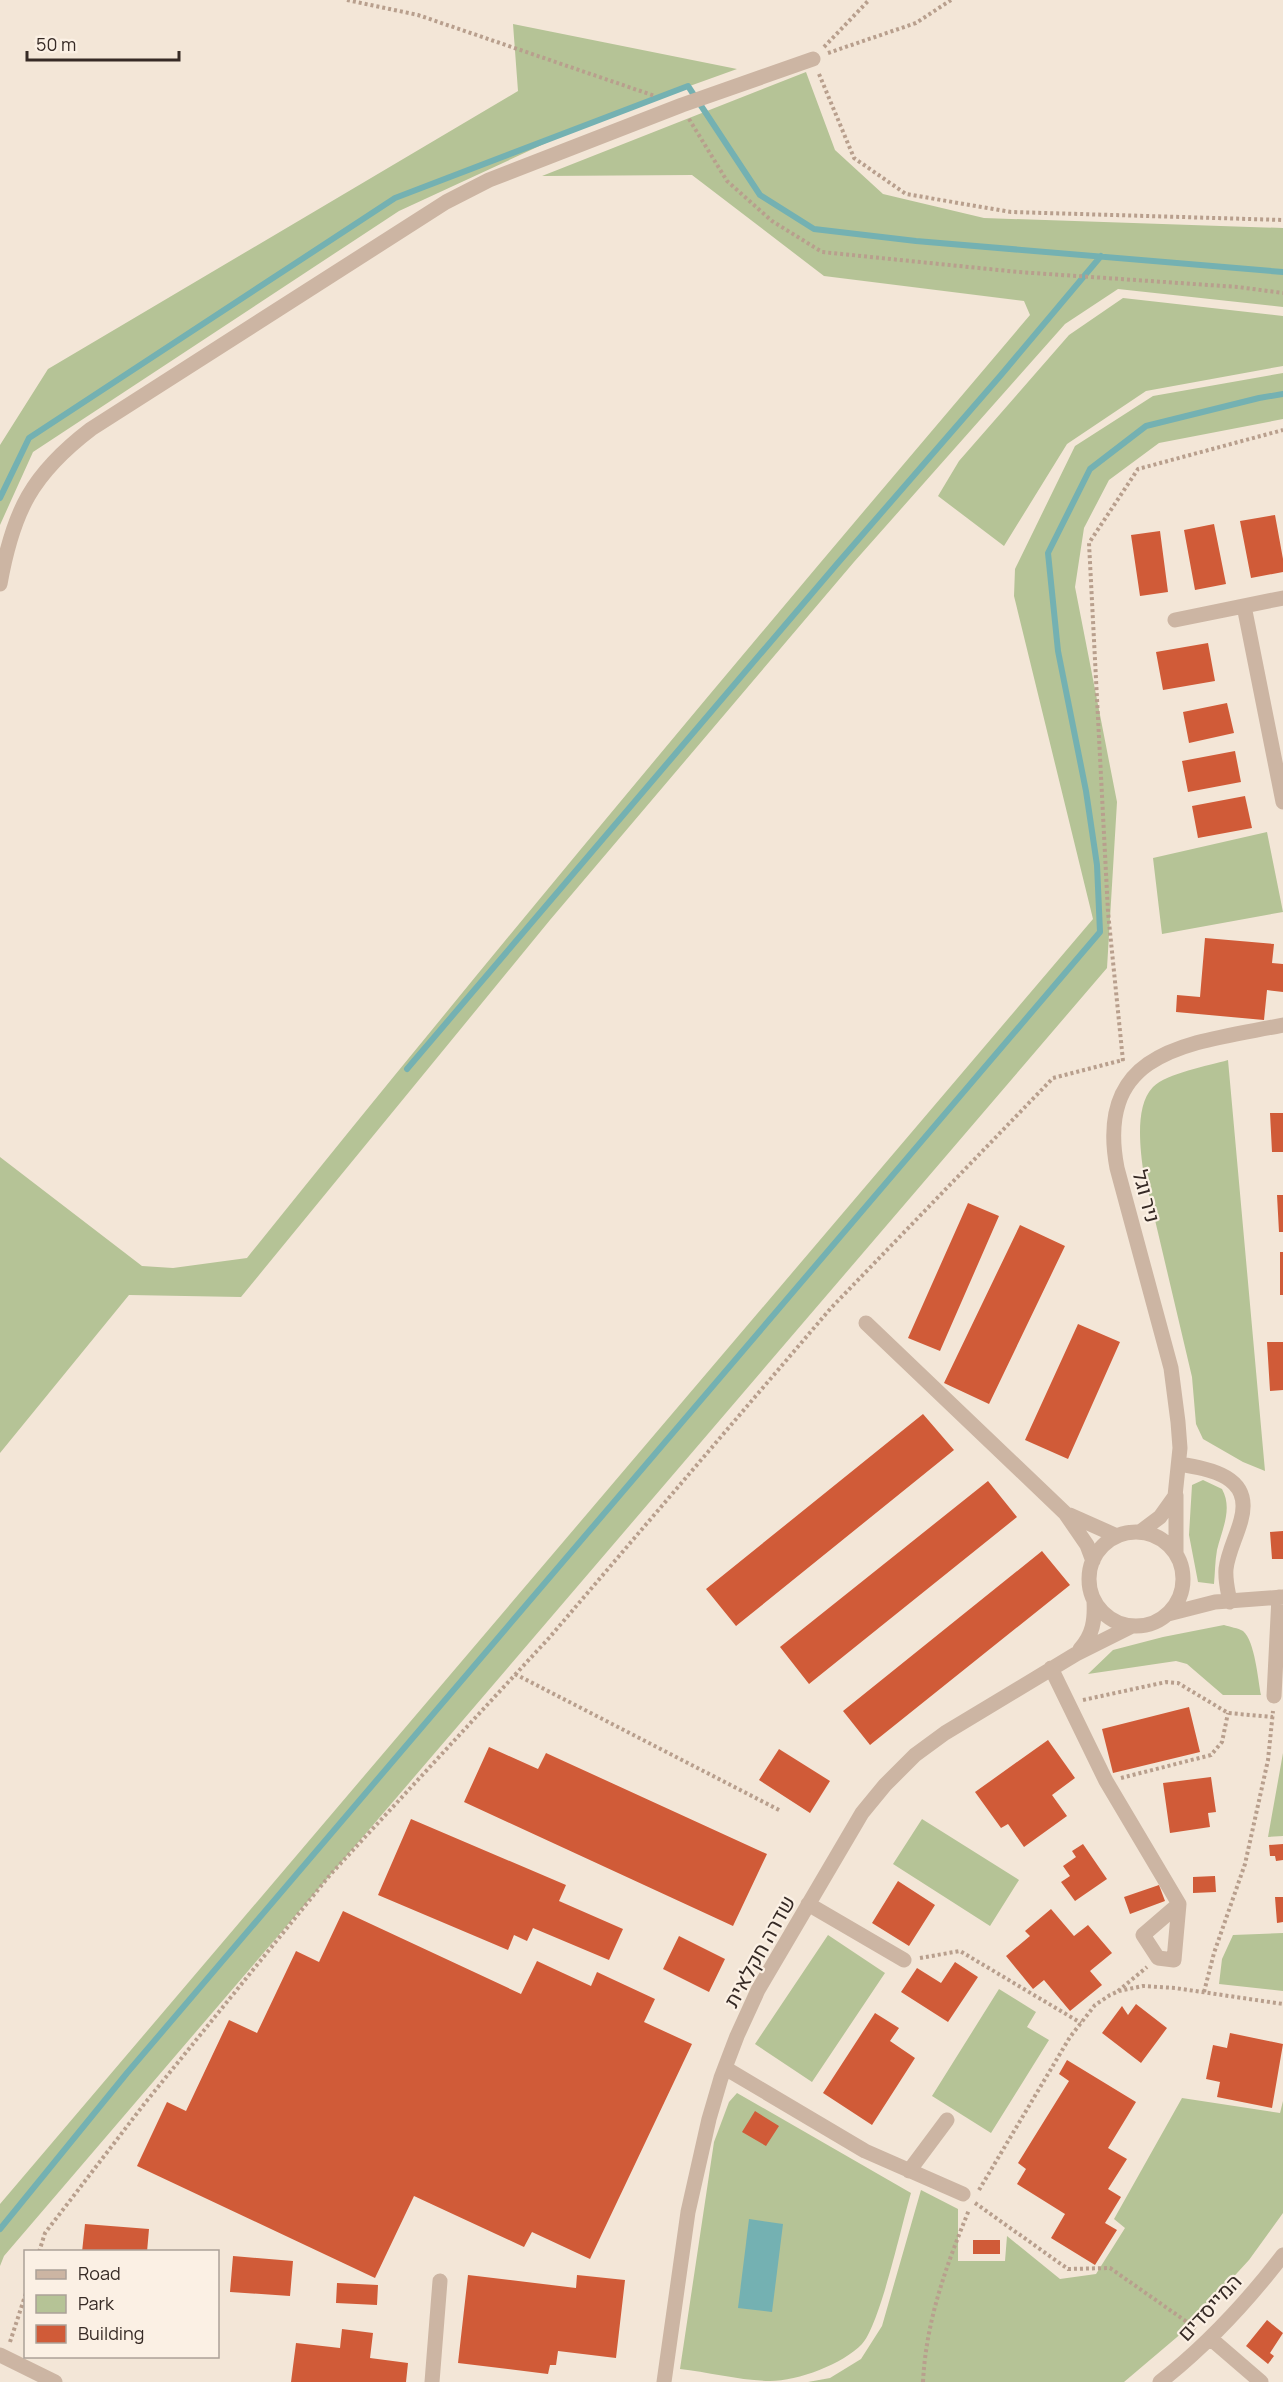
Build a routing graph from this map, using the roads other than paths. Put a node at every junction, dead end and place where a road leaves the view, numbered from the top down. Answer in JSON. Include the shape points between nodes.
{"nodes":[{"id":1,"x":813,"y":58,"type":"road end"},
{"id":2,"x":0,"y":584,"type":"edge"},
{"id":3,"x":1283,"y":598,"type":"edge"},
{"id":4,"x":1244,"y":606,"type":"junction"},
{"id":5,"x":1175,"y":620,"type":"dead end"},
{"id":6,"x":1283,"y":802,"type":"edge"},
{"id":7,"x":1283,"y":1025,"type":"edge"},
{"id":8,"x":866,"y":1323,"type":"dead end"},
{"id":9,"x":1179,"y":1464,"type":"junction"},
{"id":10,"x":1176,"y":1486,"type":"junction"},
{"id":11,"x":1065,"y":1513,"type":"junction"},
{"id":12,"x":1140,"y":1532,"type":"junction"},
{"id":13,"x":1117,"y":1536,"type":"junction"},
{"id":14,"x":1176,"y":1552,"type":"junction"},
{"id":15,"x":1093,"y":1561,"type":"junction"},
{"id":16,"x":1184,"y":1578,"type":"junction"},
{"id":17,"x":1281,"y":1597,"type":"edge"},
{"id":18,"x":1094,"y":1601,"type":"junction"},
{"id":19,"x":1223,"y":1602,"type":"junction"},
{"id":20,"x":1167,"y":1615,"type":"junction"},
{"id":21,"x":1132,"y":1626,"type":"junction"},
{"id":22,"x":1076,"y":1653,"type":"junction"},
{"id":23,"x":1052,"y":1668,"type":"junction"},
{"id":24,"x":1274,"y":1696,"type":"road end"},
{"id":25,"x":808,"y":1904,"type":"junction"},
{"id":26,"x":1179,"y":1904,"type":"junction"},
{"id":27,"x":903,"y":1960,"type":"road end"},
{"id":28,"x":725,"y":2068,"type":"junction"},
{"id":29,"x":947,"y":2120,"type":"dead end"},
{"id":30,"x":909,"y":2170,"type":"junction"},
{"id":31,"x":968,"y":2198,"type":"road end"},
{"id":32,"x":1283,"y":2254,"type":"edge"},
{"id":33,"x":440,"y":2281,"type":"dead end"},
{"id":34,"x":1210,"y":2338,"type":"junction"},
{"id":35,"x":2,"y":2356,"type":"edge"},
{"id":36,"x":55,"y":2382,"type":"edge"},
{"id":37,"x":432,"y":2382,"type":"edge"},
{"id":38,"x":664,"y":2382,"type":"edge"},
{"id":39,"x":1161,"y":2382,"type":"edge"},
{"id":40,"x":1261,"y":2382,"type":"edge"}],
"edges":[{"from":1,"to":2,"type":"street","via":[[489,180],[446,202],[91,429],[43,471],[28,496],[15,522]]},
{"from":3,"to":4,"type":"street"},
{"from":4,"to":5,"type":"street"},
{"from":4,"to":6,"type":"street"},
{"from":7,"to":9,"type":"street","name":"ניר וגל","via":[[1187,1044],[1135,1075],[1116,1108],[1113,1143],[1171,1368],[1179,1422]]},
{"from":8,"to":11,"type":"street"},
{"from":9,"to":10,"type":"street","name":"ניר וגל"},
{"from":9,"to":19,"type":"street","via":[[1226,1475],[1242,1497],[1244,1510],[1226,1569]]},
{"from":10,"to":12,"type":"street","name":"ניר וגל","via":[[1169,1507]]},
{"from":10,"to":14,"type":"street","name":"ניר וגל"},
{"from":11,"to":13,"type":"street"},
{"from":11,"to":15,"type":"street"},
{"from":12,"to":13,"type":"street"},
{"from":12,"to":14,"type":"street","via":[[1162,1539]]},
{"from":13,"to":15,"type":"street","via":[[1104,1544]]},
{"from":14,"to":16,"type":"street"},
{"from":15,"to":18,"type":"street","via":[[1089,1586]]},
{"from":16,"to":19,"type":"street","via":[[1199,1597]]},
{"from":16,"to":20,"type":"street","via":[[1182,1594]]},
{"from":17,"to":19,"type":"street"},
{"from":17,"to":24,"type":"street"},
{"from":18,"to":21,"type":"street","via":[[1117,1622]]},
{"from":18,"to":22,"type":"street","name":"שדרה חקלאית","via":[[1094,1626],[1088,1641]]},
{"from":19,"to":20,"type":"street"},
{"from":20,"to":21,"type":"street","via":[[1148,1625]]},
{"from":21,"to":22,"type":"street","name":"שדרה חקלאית"},
{"from":22,"to":23,"type":"street","name":"שדרה חקלאית"},
{"from":23,"to":25,"type":"street","name":"שדרה חקלאית","via":[[915,1755],[862,1814]]},
{"from":23,"to":26,"type":"street","via":[[1106,1782]]},
{"from":25,"to":27,"type":"street"},
{"from":25,"to":28,"type":"street","name":"שדרה חקלאית","via":[[758,1990]]},
{"from":26,"to":26,"type":"street","via":[[1143,1935],[1158,1958],[1174,1960]]},
{"from":28,"to":30,"type":"street","via":[[865,2151]]},
{"from":28,"to":38,"type":"street","name":"שדרה חקלאית","via":[[688,2212]]},
{"from":29,"to":30,"type":"street"},
{"from":30,"to":31,"type":"street"},
{"from":32,"to":34,"type":"street","name":"המייסדים"},
{"from":33,"to":37,"type":"street"},
{"from":34,"to":39,"type":"street","name":"המייסדים"},
{"from":34,"to":40,"type":"street"},
{"from":35,"to":36,"type":"street"}]}
